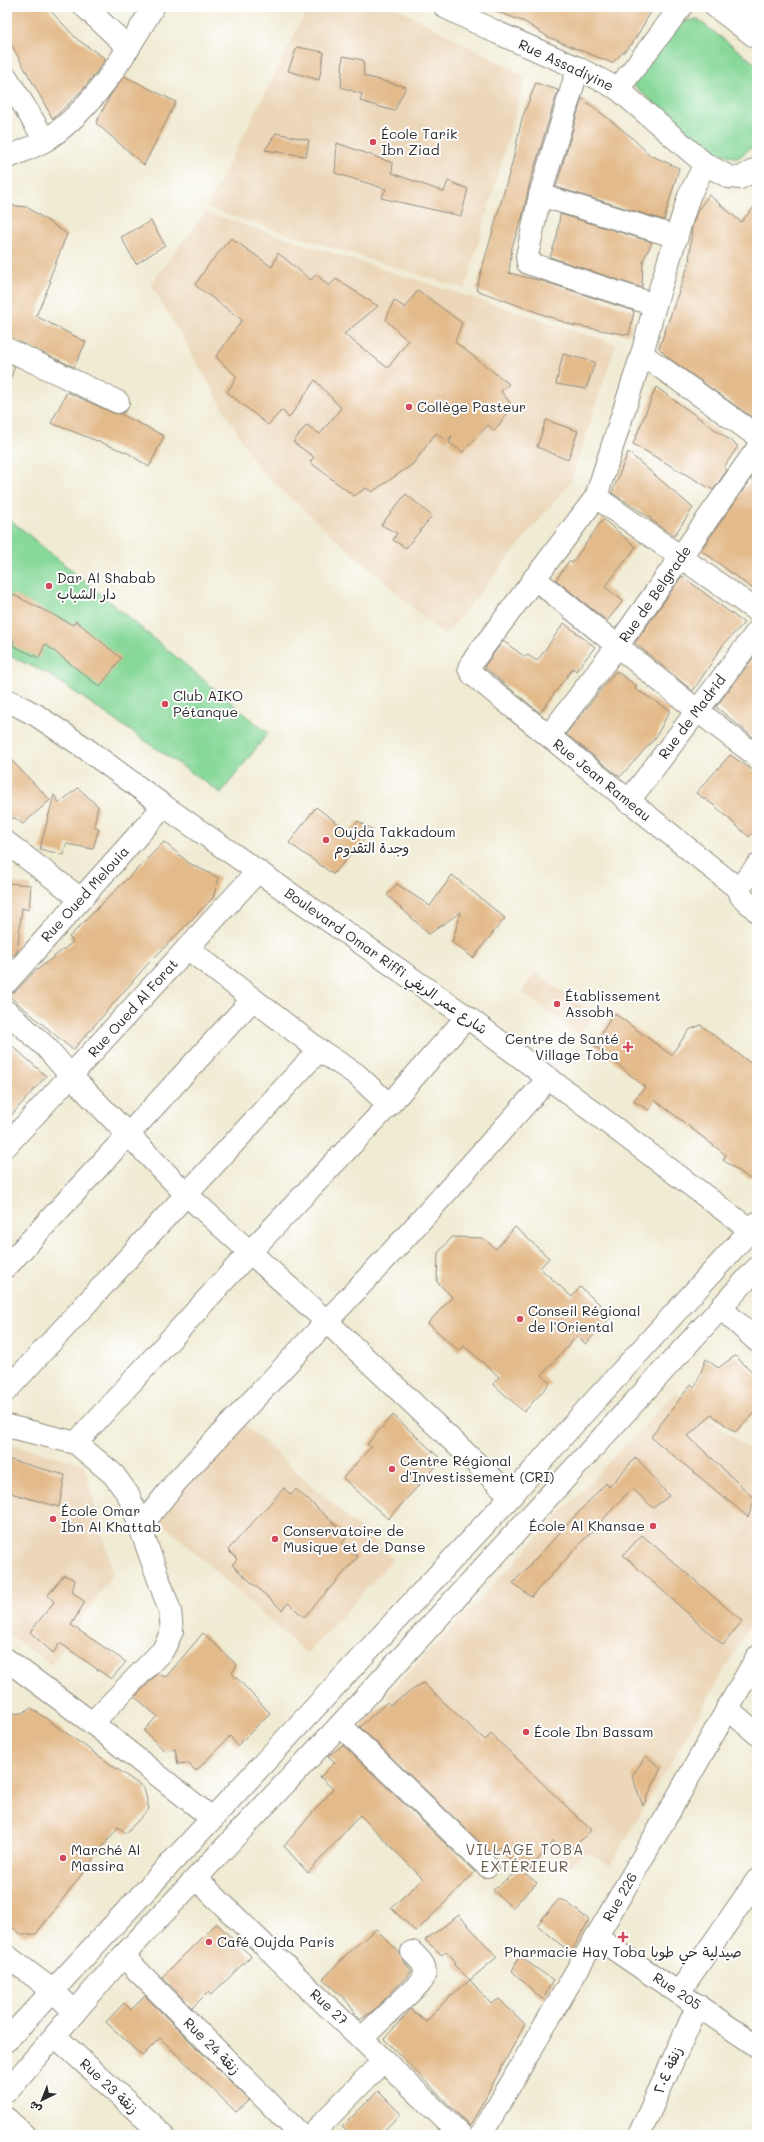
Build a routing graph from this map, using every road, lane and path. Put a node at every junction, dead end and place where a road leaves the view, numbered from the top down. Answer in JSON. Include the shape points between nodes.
{"nodes":[{"id":1,"x":85,"y":7,"type":"edge"},
{"id":2,"x":154,"y":7,"type":"edge"},
{"id":3,"x":445,"y":7,"type":"edge"},
{"id":4,"x":681,"y":7,"type":"edge"},
{"id":5,"x":716,"y":7,"type":"edge"},
{"id":6,"x":749,"y":24,"type":"edge"},
{"id":7,"x":129,"y":48,"type":"junction"},
{"id":8,"x":578,"y":68,"type":"junction"},
{"id":9,"x":7,"y":78,"type":"edge"},
{"id":10,"x":618,"y":89,"type":"junction"},
{"id":11,"x":45,"y":140,"type":"junction"},
{"id":12,"x":7,"y":158,"type":"edge"},
{"id":13,"x":705,"y":164,"type":"junction"},
{"id":14,"x":757,"y":169,"type":"edge"},
{"id":15,"x":540,"y":195,"type":"junction"},
{"id":16,"x":677,"y":237,"type":"junction"},
{"id":17,"x":655,"y":306,"type":"junction"},
{"id":18,"x":7,"y":349,"type":"edge"},
{"id":19,"x":642,"y":354,"type":"junction"},
{"id":20,"x":118,"y":402,"type":"dead end"},
{"id":21,"x":757,"y":436,"type":"edge"},
{"id":22,"x":757,"y":448,"type":"edge"},
{"id":23,"x":596,"y":497,"type":"junction"},
{"id":24,"x":682,"y":556,"type":"junction"},
{"id":25,"x":534,"y":578,"type":"junction"},
{"id":26,"x":757,"y":611,"type":"edge"},
{"id":27,"x":757,"y":632,"type":"edge"},
{"id":28,"x":618,"y":645,"type":"junction"},
{"id":29,"x":7,"y":700,"type":"edge"},
{"id":30,"x":696,"y":711,"type":"junction"},
{"id":31,"x":549,"y":736,"type":"junction"},
{"id":32,"x":757,"y":756,"type":"edge"},
{"id":33,"x":628,"y":802,"type":"junction"},
{"id":34,"x":164,"y":806,"type":"junction"},
{"id":35,"x":7,"y":843,"type":"edge"},
{"id":36,"x":757,"y":866,"type":"edge"},
{"id":37,"x":258,"y":871,"type":"junction"},
{"id":38,"x":739,"y":888,"type":"junction"},
{"id":39,"x":81,"y":899,"type":"junction"},
{"id":40,"x":757,"y":911,"type":"edge"},
{"id":41,"x":187,"y":948,"type":"junction"},
{"id":42,"x":7,"y":982,"type":"edge"},
{"id":43,"x":253,"y":999,"type":"junction"},
{"id":44,"x":7,"y":1012,"type":"edge"},
{"id":45,"x":467,"y":1017,"type":"junction"},
{"id":46,"x":319,"y":1050,"type":"junction"},
{"id":47,"x":71,"y":1076,"type":"junction"},
{"id":48,"x":549,"y":1078,"type":"junction"},
{"id":49,"x":389,"y":1105,"type":"junction"},
{"id":50,"x":128,"y":1134,"type":"junction"},
{"id":51,"x":7,"y":1145,"type":"edge"},
{"id":52,"x":188,"y":1196,"type":"junction"},
{"id":53,"x":755,"y":1229,"type":"edge"},
{"id":54,"x":249,"y":1253,"type":"junction"},
{"id":55,"x":7,"y":1266,"type":"edge"},
{"id":56,"x":757,"y":1268,"type":"edge"},
{"id":57,"x":722,"y":1308,"type":"junction"},
{"id":58,"x":326,"y":1322,"type":"junction"},
{"id":59,"x":757,"y":1341,"type":"edge"},
{"id":60,"x":7,"y":1390,"type":"edge"},
{"id":61,"x":7,"y":1426,"type":"edge"},
{"id":62,"x":76,"y":1443,"type":"junction"},
{"id":63,"x":511,"y":1496,"type":"junction"},
{"id":64,"x":140,"y":1526,"type":"junction"},
{"id":65,"x":757,"y":1657,"type":"edge"},
{"id":66,"x":7,"y":1660,"type":"edge"},
{"id":67,"x":727,"y":1708,"type":"junction"},
{"id":68,"x":92,"y":1723,"type":"junction"},
{"id":69,"x":340,"y":1725,"type":"junction"},
{"id":70,"x":757,"y":1734,"type":"edge"},
{"id":71,"x":213,"y":1819,"type":"junction"},
{"id":72,"x":487,"y":1866,"type":"dead end"},
{"id":73,"x":197,"y":1879,"type":"junction"},
{"id":74,"x":757,"y":1880,"type":"edge"},
{"id":75,"x":596,"y":1937,"type":"junction"},
{"id":76,"x":412,"y":1952,"type":"dead end"},
{"id":77,"x":7,"y":1956,"type":"edge"},
{"id":78,"x":124,"y":1956,"type":"junction"},
{"id":79,"x":52,"y":1990,"type":"junction"},
{"id":80,"x":679,"y":1992,"type":"junction"},
{"id":81,"x":698,"y":2005,"type":"junction"},
{"id":82,"x":75,"y":2012,"type":"junction"},
{"id":83,"x":55,"y":2036,"type":"junction"},
{"id":84,"x":362,"y":2038,"type":"junction"},
{"id":85,"x":7,"y":2040,"type":"edge"},
{"id":86,"x":757,"y":2046,"type":"edge"},
{"id":87,"x":384,"y":2060,"type":"junction"},
{"id":88,"x":7,"y":2091,"type":"edge"},
{"id":89,"x":7,"y":2119,"type":"edge"},
{"id":90,"x":489,"y":2129,"type":"edge"},
{"id":91,"x":24,"y":2135,"type":"edge"},
{"id":92,"x":162,"y":2135,"type":"edge"},
{"id":93,"x":301,"y":2135,"type":"edge"},
{"id":94,"x":311,"y":2135,"type":"edge"},
{"id":95,"x":461,"y":2135,"type":"edge"},
{"id":96,"x":638,"y":2135,"type":"edge"}],
"edges":[{"from":1,"to":7,"type":"street"},
{"from":2,"to":7,"type":"street"},
{"from":3,"to":8,"type":"street","name":"Rue Assadiyine"},
{"from":4,"to":10,"type":"street"},
{"from":5,"to":6,"type":"street"},
{"from":7,"to":11,"type":"street","via":[[93,97],[67,124]]},
{"from":8,"to":10,"type":"street","name":"Rue Assadiyine"},
{"from":8,"to":15,"type":"street"},
{"from":9,"to":11,"type":"street"},
{"from":10,"to":13,"type":"street","name":"Rue Assadiyine"},
{"from":11,"to":12,"type":"street"},
{"from":13,"to":14,"type":"street","name":"Rue Assadiyine","via":[[729,177],[740,178]]},
{"from":13,"to":16,"type":"street","via":[[689,196]]},
{"from":15,"to":16,"type":"street"},
{"from":15,"to":17,"type":"street","via":[[527,256],[528,263]]},
{"from":16,"to":17,"type":"street"},
{"from":17,"to":19,"type":"street"},
{"from":18,"to":20,"type":"street"},
{"from":19,"to":21,"type":"street"},
{"from":19,"to":23,"type":"street"},
{"from":22,"to":24,"type":"street","name":"Rue de Belgrade"},
{"from":23,"to":24,"type":"street"},
{"from":23,"to":25,"type":"street"},
{"from":24,"to":26,"type":"street"},
{"from":24,"to":28,"type":"street","name":"Rue de Belgrade"},
{"from":25,"to":28,"type":"street"},
{"from":25,"to":31,"type":"street","name":"Rue Jean Rameau","via":[[469,668],[473,675]]},
{"from":27,"to":30,"type":"street","name":"Rue de Madrid"},
{"from":28,"to":30,"type":"street"},
{"from":28,"to":31,"type":"street","name":"Rue de Belgrade"},
{"from":29,"to":34,"type":"street","name":"Boulevard Omar Riffi شارع عمر الريفي","via":[[68,736]]},
{"from":30,"to":32,"type":"street"},
{"from":30,"to":33,"type":"street","name":"Rue de Madrid"},
{"from":31,"to":33,"type":"street","name":"Rue Jean Rameau"},
{"from":33,"to":38,"type":"street","name":"Rue Jean Rameau"},
{"from":34,"to":37,"type":"street","name":"Boulevard Omar Riffi شارع عمر الريفي"},
{"from":34,"to":39,"type":"street","name":"Rue Oued Melouia"},
{"from":35,"to":39,"type":"street"},
{"from":36,"to":38,"type":"street"},
{"from":37,"to":41,"type":"street","name":"Rue Oued Al Forat"},
{"from":37,"to":45,"type":"street","name":"Boulevard Omar Riffi شارع عمر الريفي"},
{"from":38,"to":40,"type":"street","via":[[741,896]]},
{"from":39,"to":42,"type":"street","name":"Rue Oued Melouia"},
{"from":41,"to":43,"type":"street"},
{"from":41,"to":47,"type":"street","name":"Rue Oued Al Forat"},
{"from":43,"to":46,"type":"street"},
{"from":43,"to":50,"type":"street"},
{"from":44,"to":47,"type":"street","via":[[46,1047]]},
{"from":45,"to":48,"type":"street","name":"Boulevard Omar Riffi شارع عمر الريفي"},
{"from":45,"to":49,"type":"street"},
{"from":46,"to":49,"type":"street","via":[[356,1074]]},
{"from":46,"to":52,"type":"street"},
{"from":47,"to":50,"type":"street"},
{"from":47,"to":51,"type":"street","name":"Rue Oued Al Forat"},
{"from":48,"to":53,"type":"street","name":"Boulevard Omar Riffi شارع عمر الريفي"},
{"from":48,"to":58,"type":"street"},
{"from":49,"to":54,"type":"street"},
{"from":50,"to":52,"type":"street"},
{"from":50,"to":55,"type":"street"},
{"from":52,"to":54,"type":"street"},
{"from":52,"to":60,"type":"street"},
{"from":53,"to":63,"type":"street","via":[[569,1429]]},
{"from":54,"to":58,"type":"street"},
{"from":54,"to":62,"type":"street"},
{"from":56,"to":57,"type":"street"},
{"from":57,"to":59,"type":"street"},
{"from":57,"to":69,"type":"street"},
{"from":58,"to":63,"type":"street"},
{"from":58,"to":64,"type":"street","via":[[176,1482]]},
{"from":61,"to":62,"type":"street"},
{"from":62,"to":64,"type":"street","via":[[114,1475],[128,1496]]},
{"from":63,"to":71,"type":"street"},
{"from":64,"to":68,"type":"street","via":[[170,1611],[172,1631],[163,1650]]},
{"from":65,"to":67,"type":"street","name":"Rue 226"},
{"from":66,"to":68,"type":"street"},
{"from":67,"to":70,"type":"street"},
{"from":67,"to":75,"type":"street","name":"Rue 226"},
{"from":68,"to":71,"type":"street"},
{"from":69,"to":72,"type":"street"},
{"from":69,"to":73,"type":"street"},
{"from":71,"to":79,"type":"street"},
{"from":73,"to":78,"type":"street"},
{"from":73,"to":84,"type":"street","name":"Rue 27","via":[[277,1959]]},
{"from":74,"to":80,"type":"street"},
{"from":75,"to":80,"type":"street","name":"Rue 205"},
{"from":75,"to":90,"type":"street","name":"Rue 226"},
{"from":76,"to":84,"type":"street","via":[[425,1965],[422,1981]]},
{"from":77,"to":79,"type":"street"},
{"from":78,"to":82,"type":"street"},
{"from":78,"to":93,"type":"street","name":"Rue 24 زنقة"},
{"from":79,"to":82,"type":"street"},
{"from":79,"to":85,"type":"street"},
{"from":80,"to":81,"type":"street","name":"Rue 205"},
{"from":81,"to":86,"type":"street","name":"Rue 205"},
{"from":81,"to":96,"type":"street","name":"زنقة ٢٠٤"},
{"from":82,"to":83,"type":"street"},
{"from":83,"to":88,"type":"street"},
{"from":83,"to":92,"type":"street","name":"Rue 23 زنقة"},
{"from":84,"to":87,"type":"street","name":"Rue 27"},
{"from":87,"to":94,"type":"street"},
{"from":87,"to":95,"type":"street","name":"Rue 27"},
{"from":89,"to":91,"type":"street"}]}
